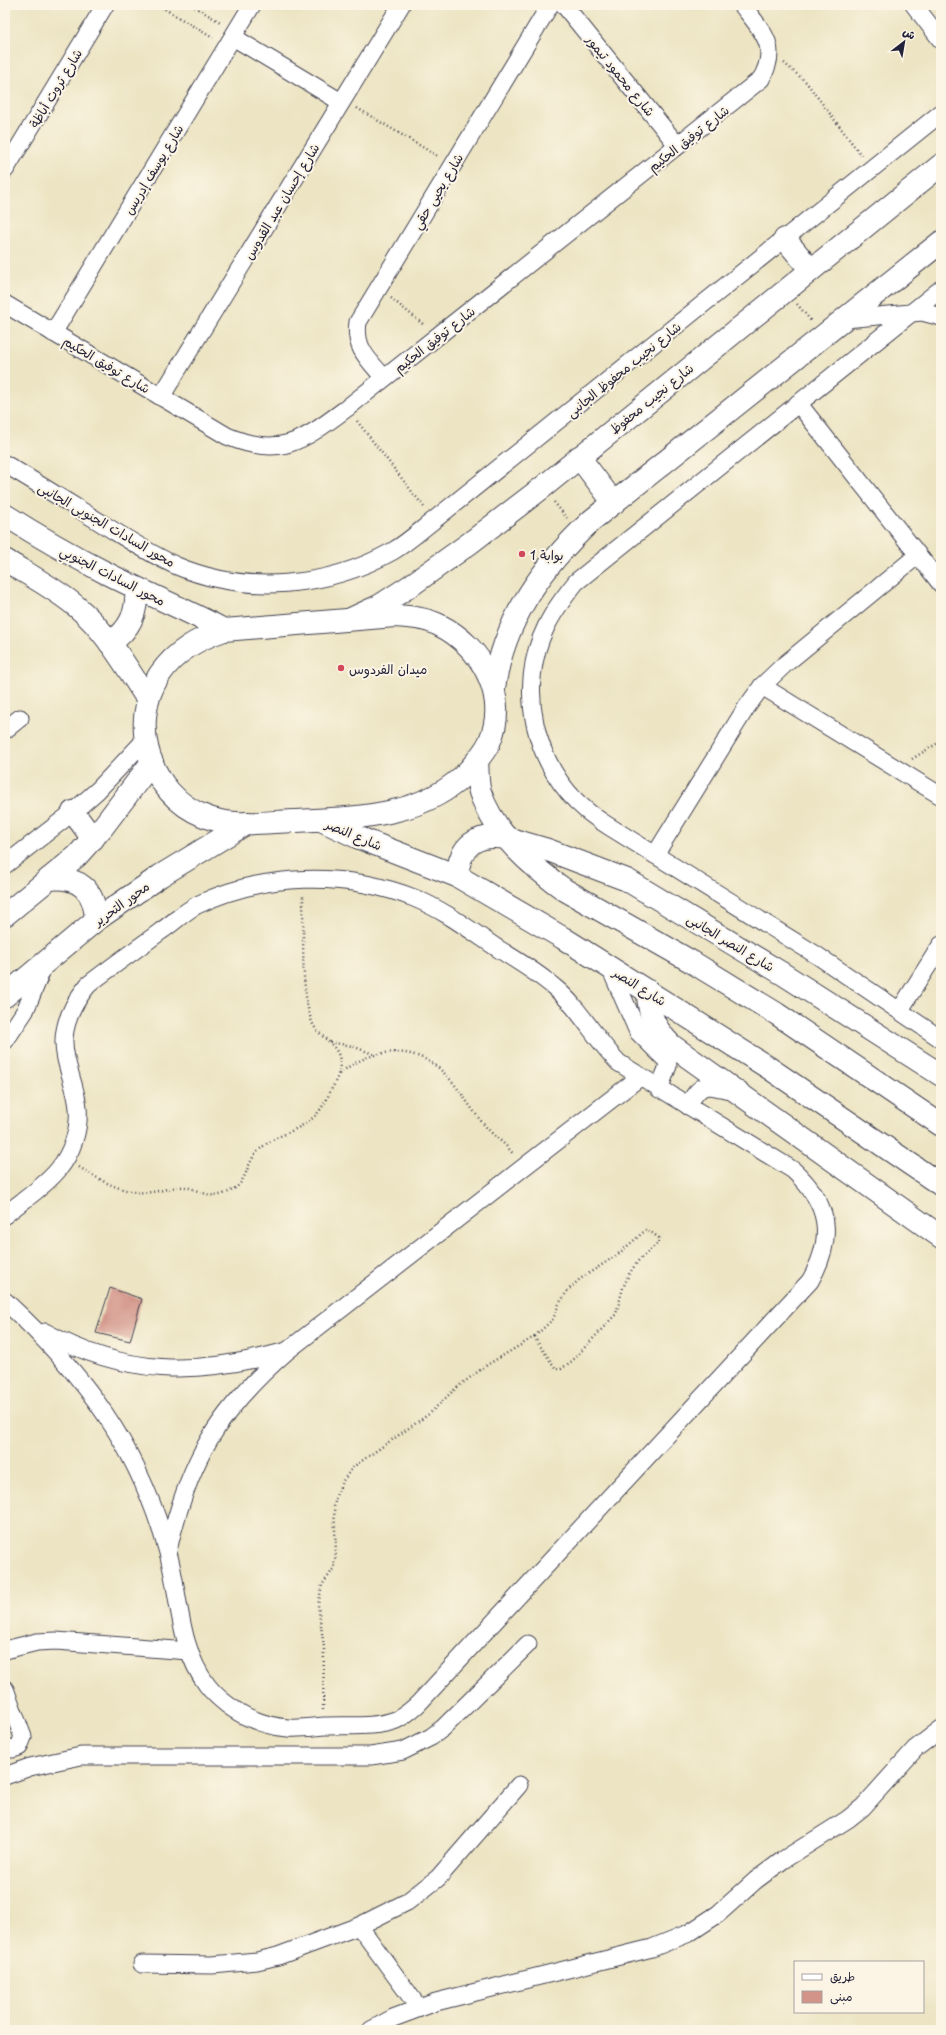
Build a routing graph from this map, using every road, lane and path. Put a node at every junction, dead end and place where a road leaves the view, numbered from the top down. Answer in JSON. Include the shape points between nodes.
{"nodes":[{"id":1,"x":105,"y":5,"type":"edge"},
{"id":2,"x":158,"y":5,"type":"edge"},
{"id":3,"x":192,"y":5,"type":"edge"},
{"id":4,"x":252,"y":5,"type":"edge"},
{"id":5,"x":401,"y":5,"type":"edge"},
{"id":6,"x":550,"y":5,"type":"edge"},
{"id":7,"x":564,"y":5,"type":"edge"},
{"id":8,"x":742,"y":5,"type":"edge"},
{"id":9,"x":914,"y":5,"type":"edge"},
{"id":10,"x":232,"y":38,"type":"junction"},
{"id":11,"x":941,"y":40,"type":"edge"},
{"id":12,"x":770,"y":57,"type":"junction"},
{"id":13,"x":342,"y":100,"type":"junction"},
{"id":14,"x":941,"y":113,"type":"edge"},
{"id":15,"x":678,"y":146,"type":"junction"},
{"id":16,"x":453,"y":165,"type":"junction"},
{"id":17,"x":941,"y":165,"type":"edge"},
{"id":18,"x":871,"y":168,"type":"junction"},
{"id":19,"x":5,"y":170,"type":"edge"},
{"id":20,"x":785,"y":239,"type":"junction"},
{"id":21,"x":941,"y":242,"type":"edge"},
{"id":22,"x":810,"y":269,"type":"junction"},
{"id":23,"x":378,"y":287,"type":"junction"},
{"id":24,"x":786,"y":289,"type":"junction"},
{"id":25,"x":941,"y":289,"type":"edge"},
{"id":26,"x":5,"y":304,"type":"edge"},
{"id":27,"x":911,"y":313,"type":"junction"},
{"id":28,"x":941,"y":317,"type":"edge"},
{"id":29,"x":845,"y":319,"type":"junction"},
{"id":30,"x":53,"y":333,"type":"junction"},
{"id":31,"x":437,"y":336,"type":"junction"},
{"id":32,"x":823,"y":336,"type":"junction"},
{"id":33,"x":384,"y":378,"type":"junction"},
{"id":34,"x":161,"y":397,"type":"junction"},
{"id":35,"x":798,"y":404,"type":"junction"},
{"id":36,"x":347,"y":408,"type":"junction"},
{"id":37,"x":579,"y":457,"type":"junction"},
{"id":38,"x":5,"y":464,"type":"edge"},
{"id":39,"x":543,"y":487,"type":"junction"},
{"id":40,"x":614,"y":503,"type":"junction"},
{"id":41,"x":5,"y":515,"type":"edge"},
{"id":42,"x":434,"y":520,"type":"junction"},
{"id":43,"x":579,"y":533,"type":"junction"},
{"id":44,"x":918,"y":555,"type":"junction"},
{"id":45,"x":5,"y":560,"type":"edge"},
{"id":46,"x":283,"y":584,"type":"joint"},
{"id":47,"x":941,"y":584,"type":"edge"},
{"id":48,"x":136,"y":588,"type":"junction"},
{"id":49,"x":353,"y":618,"type":"junction"},
{"id":50,"x":224,"y":630,"type":"junction"},
{"id":51,"x":110,"y":643,"type":"junction"},
{"id":52,"x":762,"y":686,"type":"junction"},
{"id":53,"x":494,"y":688,"type":"junction"},
{"id":54,"x":148,"y":700,"type":"junction"},
{"id":55,"x":20,"y":718,"type":"dead end"},
{"id":56,"x":5,"y":730,"type":"edge"},
{"id":57,"x":145,"y":740,"type":"junction"},
{"id":58,"x":941,"y":741,"type":"edge"},
{"id":59,"x":477,"y":761,"type":"junction"},
{"id":60,"x":152,"y":762,"type":"junction"},
{"id":61,"x":902,"y":772,"type":"junction"},
{"id":62,"x":941,"y":796,"type":"edge"},
{"id":63,"x":73,"y":812,"type":"junction"},
{"id":64,"x":320,"y":820,"type":"junction"},
{"id":65,"x":247,"y":823,"type":"junction"},
{"id":66,"x":93,"y":838,"type":"junction"},
{"id":67,"x":507,"y":838,"type":"junction"},
{"id":68,"x":655,"y":855,"type":"junction"},
{"id":69,"x":5,"y":865,"type":"edge"},
{"id":70,"x":457,"y":876,"type":"junction"},
{"id":71,"x":49,"y":879,"type":"junction"},
{"id":72,"x":302,"y":879,"type":"junction"},
{"id":73,"x":5,"y":914,"type":"edge"},
{"id":74,"x":96,"y":920,"type":"junction"},
{"id":75,"x":941,"y":945,"type":"edge"},
{"id":76,"x":44,"y":965,"type":"junction"},
{"id":77,"x":610,"y":968,"type":"junction"},
{"id":78,"x":648,"y":991,"type":"junction"},
{"id":79,"x":5,"y":996,"type":"edge"},
{"id":80,"x":900,"y":1010,"type":"junction"},
{"id":81,"x":941,"y":1038,"type":"edge"},
{"id":82,"x":5,"y":1041,"type":"edge"},
{"id":83,"x":329,"y":1042,"type":"junction"},
{"id":84,"x":374,"y":1054,"type":"junction"},
{"id":85,"x":338,"y":1074,"type":"junction"},
{"id":86,"x":941,"y":1075,"type":"edge"},
{"id":87,"x":640,"y":1077,"type":"junction"},
{"id":88,"x":659,"y":1089,"type":"junction"},
{"id":89,"x":736,"y":1091,"type":"junction"},
{"id":90,"x":688,"y":1106,"type":"junction"},
{"id":91,"x":941,"y":1125,"type":"edge"},
{"id":92,"x":65,"y":1159,"type":"junction"},
{"id":93,"x":524,"y":1167,"type":"junction"},
{"id":94,"x":941,"y":1185,"type":"edge"},
{"id":95,"x":5,"y":1215,"type":"edge"},
{"id":96,"x":941,"y":1237,"type":"edge"},
{"id":97,"x":5,"y":1301,"type":"edge"},
{"id":98,"x":29,"y":1323,"type":"junction"},
{"id":99,"x":534,"y":1337,"type":"junction"},
{"id":100,"x":287,"y":1351,"type":"junction"},
{"id":101,"x":168,"y":1550,"type":"junction"},
{"id":102,"x":528,"y":1644,"type":"dead end"},
{"id":103,"x":5,"y":1650,"type":"edge"},
{"id":104,"x":189,"y":1651,"type":"junction"},
{"id":105,"x":5,"y":1688,"type":"edge"},
{"id":106,"x":323,"y":1726,"type":"junction"},
{"id":107,"x":941,"y":1729,"type":"edge"},
{"id":108,"x":5,"y":1748,"type":"edge"},
{"id":109,"x":5,"y":1776,"type":"edge"},
{"id":110,"x":519,"y":1785,"type":"dead end"},
{"id":111,"x":359,"y":1926,"type":"junction"},
{"id":112,"x":142,"y":1964,"type":"dead end"},
{"id":113,"x":419,"y":2008,"type":"junction"},
{"id":114,"x":371,"y":2030,"type":"edge"}],
"edges":[{"from":1,"to":19,"type":"street","name":"شارع ثروت أباظة"},
{"from":2,"to":10,"type":"path"},
{"from":3,"to":10,"type":"path"},
{"from":4,"to":10,"type":"street","name":"شارع يوسف إدريس"},
{"from":5,"to":13,"type":"street","name":"شارع إحسان عبد القدوس"},
{"from":6,"to":16,"type":"street","name":"شارع يحيى حقي"},
{"from":7,"to":15,"type":"street","name":"شارع محمود تيمور"},
{"from":8,"to":12,"type":"street","via":[[765,34]]},
{"from":9,"to":11,"type":"street"},
{"from":10,"to":13,"type":"street"},
{"from":10,"to":30,"type":"street","name":"شارع يوسف إدريس"},
{"from":12,"to":15,"type":"street","name":"شارع توفيق الحكيم","via":[[761,79]]},
{"from":12,"to":18,"type":"path","via":[[784,63],[806,82]]},
{"from":13,"to":16,"type":"path"},
{"from":13,"to":34,"type":"street","name":"شارع إحسان عبد القدوس"},
{"from":14,"to":18,"type":"street","name":"شارع نجيب محفوظ الجانبى"},
{"from":15,"to":31,"type":"street","name":"شارع توفيق الحكيم"},
{"from":16,"to":23,"type":"street","name":"شارع يحيى حقي"},
{"from":17,"to":22,"type":"main road","name":"شارع نجيب محفوظ"},
{"from":18,"to":20,"type":"street","name":"شارع نجيب محفوظ الجانبى"},
{"from":20,"to":22,"type":"main road"},
{"from":20,"to":42,"type":"street","name":"شارع نجيب محفوظ الجانبى"},
{"from":21,"to":29,"type":"main road"},
{"from":22,"to":24,"type":"main road","name":"شارع نجيب محفوظ"},
{"from":23,"to":31,"type":"path"},
{"from":23,"to":33,"type":"street","name":"شارع يحيى حقي","via":[[358,322],[357,333],[364,354]]},
{"from":24,"to":32,"type":"path"},
{"from":24,"to":37,"type":"main road","name":"شارع نجيب محفوظ"},
{"from":25,"to":27,"type":"street"},
{"from":26,"to":30,"type":"street","name":"شارع توفيق الحكيم"},
{"from":27,"to":28,"type":"street","via":[[922,312]]},
{"from":27,"to":29,"type":"street"},
{"from":27,"to":35,"type":"street"},
{"from":29,"to":32,"type":"main road"},
{"from":30,"to":34,"type":"street","name":"شارع توفيق الحكيم"},
{"from":31,"to":33,"type":"street","name":"شارع توفيق الحكيم"},
{"from":32,"to":40,"type":"main road"},
{"from":33,"to":36,"type":"street","name":"شارع توفيق الحكيم"},
{"from":34,"to":36,"type":"street","name":"شارع توفيق الحكيم","via":[[227,436],[245,444],[263,447],[282,446],[300,440]]},
{"from":35,"to":44,"type":"street"},
{"from":35,"to":68,"type":"street","via":[[576,582],[559,604],[536,655],[532,682],[532,711],[538,739],[550,766],[585,810]]},
{"from":36,"to":42,"type":"path"},
{"from":37,"to":39,"type":"main road","name":"شارع نجيب محفوظ"},
{"from":37,"to":40,"type":"main road"},
{"from":38,"to":46,"type":"street","name":"محور السادات الجنوبى الجانبى","via":[[153,555],[178,566],[229,581]]},
{"from":39,"to":43,"type":"path"},
{"from":39,"to":49,"type":"main road","name":"شارع نجيب محفوظ","via":[[410,586],[379,606]]},
{"from":40,"to":43,"type":"main road"},
{"from":41,"to":48,"type":"main road","name":"محور السادات الجنوبي","via":[[59,548]]},
{"from":42,"to":46,"type":"street","name":"شارع نجيب محفوظ الجانبى","via":[[394,550],[368,564],[312,581]]},
{"from":43,"to":53,"type":"main road","via":[[542,573],[524,602],[498,662]]},
{"from":44,"to":47,"type":"street"},
{"from":44,"to":52,"type":"street"},
{"from":45,"to":51,"type":"main road","via":[[72,602]]},
{"from":48,"to":50,"type":"main road","name":"محور السادات الجنوبي"},
{"from":48,"to":51,"type":"main road","via":[[134,616],[124,631]]},
{"from":49,"to":50,"type":"main road"},
{"from":49,"to":53,"type":"main road","via":[[416,617],[437,624],[456,635],[472,650],[485,668]]},
{"from":50,"to":54,"type":"main road","via":[[200,638],[178,654],[160,675]]},
{"from":51,"to":54,"type":"main road"},
{"from":52,"to":61,"type":"street"},
{"from":52,"to":68,"type":"street"},
{"from":53,"to":59,"type":"main road","via":[[496,719],[489,744]]},
{"from":54,"to":57,"type":"main road"},
{"from":55,"to":56,"type":"street"},
{"from":57,"to":60,"type":"main road"},
{"from":57,"to":63,"type":"street","via":[[98,790]]},
{"from":58,"to":61,"type":"path","via":[[917,754]]},
{"from":59,"to":64,"type":"main road","via":[[457,784],[410,807]]},
{"from":59,"to":67,"type":"main road","via":[[480,790],[488,810]]},
{"from":60,"to":65,"type":"main road","via":[[168,791],[185,805],[204,816],[224,822]]},
{"from":60,"to":66,"type":"main road"},
{"from":61,"to":62,"type":"street"},
{"from":63,"to":66,"type":"main road"},
{"from":63,"to":69,"type":"street"},
{"from":64,"to":65,"type":"main road"},
{"from":64,"to":70,"type":"main road","name":"شارع النصر"},
{"from":65,"to":74,"type":"main road","name":"محور التحرير","via":[[160,876]]},
{"from":66,"to":71,"type":"main road","via":[[77,856]]},
{"from":67,"to":70,"type":"main road","name":"شارع النصر الجانبى","via":[[492,836],[478,840],[466,848],[459,861]]},
{"from":67,"to":86,"type":"main road","name":"شارع النصر الجانبى","via":[[588,864],[627,880],[783,974]]},
{"from":67,"to":91,"type":"main road","via":[[527,860],[565,890],[777,1014]]},
{"from":68,"to":80,"type":"street"},
{"from":70,"to":77,"type":"main road","name":"شارع النصر"},
{"from":71,"to":73,"type":"main road"},
{"from":71,"to":74,"type":"main road","via":[[61,878],[84,887],[92,896]]},
{"from":72,"to":83,"type":"path","via":[[306,1000],[314,1027]]},
{"from":72,"to":87,"type":"street","via":[[341,880],[378,887],[414,898],[448,915],[554,986],[573,1004],[604,1048]]},
{"from":72,"to":92,"type":"street","via":[[267,883],[230,892],[196,906],[88,985],[75,1001],[67,1019],[64,1039],[66,1059],[78,1107],[77,1130]]},
{"from":74,"to":76,"type":"main road","name":"محور التحرير"},
{"from":75,"to":80,"type":"street"},
{"from":76,"to":79,"type":"main road","name":"محور التحرير"},
{"from":76,"to":82,"type":"street","via":[[25,1011]]},
{"from":77,"to":78,"type":"main road","name":"شارع النصر"},
{"from":77,"to":88,"type":"street","via":[[638,1032],[667,1060],[668,1066]]},
{"from":78,"to":89,"type":"main road","via":[[650,1015],[662,1036]]},
{"from":78,"to":94,"type":"main road","name":"شارع النصر","via":[[776,1073]]},
{"from":80,"to":81,"type":"street"},
{"from":83,"to":84,"type":"path","via":[[352,1046]]},
{"from":83,"to":85,"type":"path","via":[[337,1051],[340,1062]]},
{"from":84,"to":85,"type":"path","via":[[351,1064]]},
{"from":84,"to":93,"type":"path","via":[[398,1052],[430,1061],[443,1071],[486,1128],[506,1144]]},
{"from":85,"to":92,"type":"path","via":[[324,1106],[310,1121],[267,1143],[249,1164],[245,1178],[235,1189],[222,1195],[206,1195],[195,1189],[183,1187],[150,1192],[129,1191],[110,1186]]},
{"from":87,"to":88,"type":"street"},
{"from":87,"to":93,"type":"street"},
{"from":88,"to":90,"type":"street"},
{"from":89,"to":90,"type":"street","via":[[701,1087]]},
{"from":89,"to":96,"type":"main road"},
{"from":90,"to":106,"type":"street","via":[[793,1170],[809,1184],[820,1202],[825,1222],[826,1243],[820,1263],[810,1281],[418,1704],[395,1720],[379,1724]]},
{"from":92,"to":95,"type":"street","via":[[42,1186]]},
{"from":93,"to":100,"type":"street"},
{"from":97,"to":98,"type":"street"},
{"from":98,"to":100,"type":"street","via":[[63,1342],[98,1356],[135,1365],[173,1369],[212,1368],[249,1362]]},
{"from":98,"to":101,"type":"street","via":[[61,1355],[114,1427],[145,1487]]},
{"from":99,"to":99,"type":"path","via":[[556,1369],[561,1369],[572,1361],[616,1314],[629,1274],[638,1261],[658,1243],[659,1238],[647,1229],[617,1255],[580,1279],[568,1290],[553,1319]]},
{"from":99,"to":106,"type":"path","via":[[487,1365],[456,1388],[429,1414],[353,1467],[342,1482],[334,1507],[334,1568],[322,1586],[318,1605],[324,1647]]},
{"from":100,"to":101,"type":"street","via":[[257,1377],[230,1407],[208,1439],[190,1474]]},
{"from":101,"to":104,"type":"street"},
{"from":102,"to":109,"type":"street","via":[[443,1728],[418,1745],[403,1751],[371,1756],[81,1756],[30,1767]]},
{"from":103,"to":104,"type":"street","via":[[37,1642],[56,1641]]},
{"from":104,"to":106,"type":"street","via":[[207,1684],[220,1699],[235,1710],[270,1725],[289,1728]]},
{"from":105,"to":108,"type":"street","via":[[23,1737],[18,1747]]},
{"from":107,"to":113,"type":"street","via":[[916,1749],[863,1807],[783,1860],[718,1914],[689,1933],[652,1948]]},
{"from":110,"to":111,"type":"street","via":[[438,1878],[407,1902]]},
{"from":111,"to":112,"type":"street","via":[[278,1956],[257,1961],[212,1966]]},
{"from":111,"to":113,"type":"street"},
{"from":113,"to":114,"type":"street"}]}
